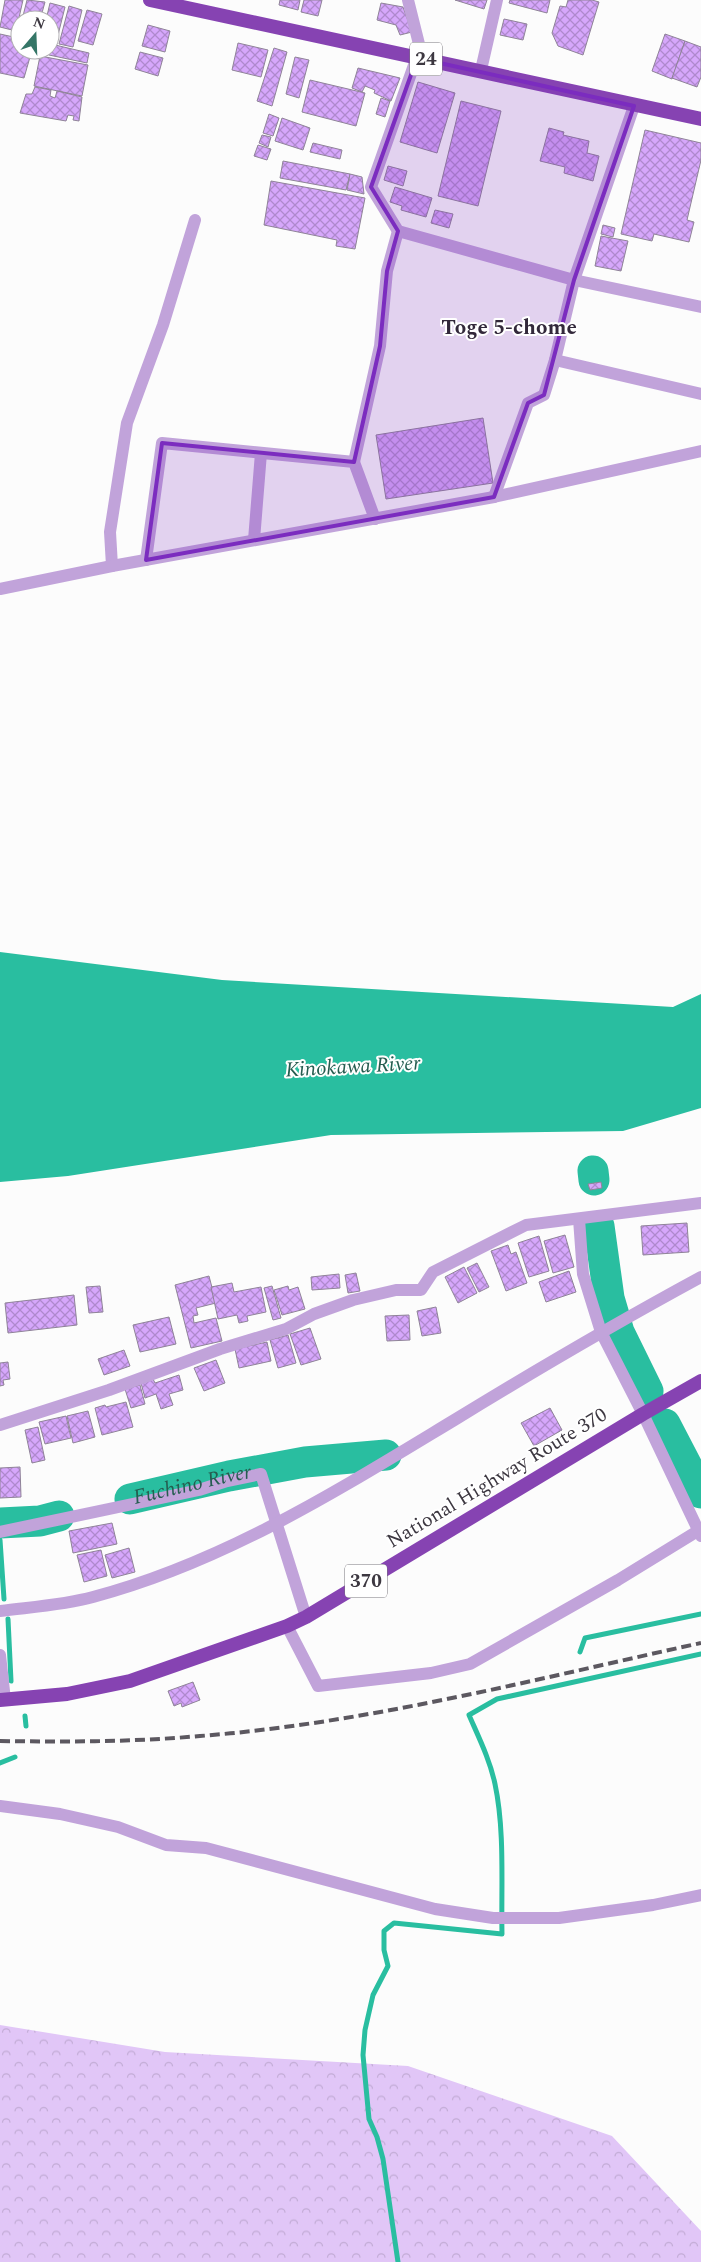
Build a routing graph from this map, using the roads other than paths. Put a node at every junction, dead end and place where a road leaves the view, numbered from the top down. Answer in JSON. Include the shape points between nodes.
{"nodes":[{"id":1,"x":150,"y":0,"type":"edge"},
{"id":2,"x":408,"y":0,"type":"edge"},
{"id":3,"x":498,"y":0,"type":"edge"},
{"id":4,"x":196,"y":5,"type":"edge"},
{"id":5,"x":417,"y":58,"type":"junction"},
{"id":6,"x":481,"y":70,"type":"junction"},
{"id":7,"x":634,"y":106,"type":"junction"},
{"id":8,"x":701,"y":119,"type":"edge"},
{"id":9,"x":195,"y":220,"type":"dead end"},
{"id":10,"x":398,"y":232,"type":"junction"},
{"id":11,"x":574,"y":280,"type":"junction"},
{"id":12,"x":701,"y":307,"type":"edge"},
{"id":13,"x":555,"y":360,"type":"junction"},
{"id":14,"x":701,"y":394,"type":"edge"},
{"id":15,"x":701,"y":451,"type":"edge"},
{"id":16,"x":261,"y":453,"type":"junction"},
{"id":17,"x":354,"y":462,"type":"junction"},
{"id":18,"x":494,"y":497,"type":"junction"},
{"id":19,"x":375,"y":519,"type":"junction"},
{"id":20,"x":254,"y":540,"type":"junction"},
{"id":21,"x":146,"y":560,"type":"junction"},
{"id":22,"x":112,"y":566,"type":"junction"},
{"id":23,"x":0,"y":589,"type":"edge"},
{"id":24,"x":701,"y":1203,"type":"edge"},
{"id":25,"x":579,"y":1219,"type":"junction"},
{"id":26,"x":701,"y":1277,"type":"edge"},
{"id":27,"x":605,"y":1330,"type":"junction"},
{"id":28,"x":701,"y":1381,"type":"edge"},
{"id":29,"x":643,"y":1414,"type":"junction"},
{"id":30,"x":0,"y":1425,"type":"edge"},
{"id":31,"x":276,"y":1525,"type":"junction"},
{"id":32,"x":0,"y":1532,"type":"edge"},
{"id":33,"x":700,"y":1532,"type":"edge"},
{"id":34,"x":0,"y":1611,"type":"edge"},
{"id":35,"x":306,"y":1617,"type":"junction"},
{"id":36,"x":287,"y":1626,"type":"junction"},
{"id":37,"x":0,"y":1655,"type":"edge"},
{"id":38,"x":2,"y":1700,"type":"edge"},
{"id":39,"x":0,"y":1806,"type":"edge"},
{"id":40,"x":701,"y":1895,"type":"edge"}],
"edges":[{"from":1,"to":4,"type":"highway","number":"24"},
{"from":2,"to":5,"type":"street","via":[[420,48]]},
{"from":3,"to":6,"type":"street"},
{"from":4,"to":5,"type":"highway","number":"24"},
{"from":5,"to":6,"type":"highway","number":"24"},
{"from":5,"to":10,"type":"street","via":[[371,186]]},
{"from":6,"to":7,"type":"highway","number":"24"},
{"from":7,"to":8,"type":"highway","number":"24"},
{"from":7,"to":11,"type":"street"},
{"from":9,"to":22,"type":"street","via":[[163,326],[127,424],[110,532]]},
{"from":10,"to":11,"type":"street"},
{"from":10,"to":17,"type":"street","via":[[387,271],[380,346]]},
{"from":11,"to":12,"type":"street"},
{"from":11,"to":13,"type":"street"},
{"from":13,"to":14,"type":"street"},
{"from":13,"to":18,"type":"street","via":[[544,396],[528,403]]},
{"from":15,"to":18,"type":"street"},
{"from":16,"to":17,"type":"street"},
{"from":16,"to":20,"type":"street"},
{"from":16,"to":21,"type":"street","via":[[162,443]]},
{"from":17,"to":19,"type":"street"},
{"from":18,"to":19,"type":"street"},
{"from":19,"to":20,"type":"street"},
{"from":20,"to":21,"type":"street"},
{"from":21,"to":22,"type":"street"},
{"from":22,"to":23,"type":"street"},
{"from":24,"to":25,"type":"street"},
{"from":25,"to":27,"type":"street","via":[[583,1274]]},
{"from":25,"to":30,"type":"street","via":[[526,1225],[433,1272],[421,1290],[396,1290],[353,1300],[314,1314],[286,1329]]},
{"from":26,"to":27,"type":"street"},
{"from":27,"to":29,"type":"street"},
{"from":27,"to":31,"type":"street"},
{"from":28,"to":29,"type":"highway","name":"National Highway Route 370","number":"370"},
{"from":29,"to":33,"type":"street"},
{"from":29,"to":35,"type":"highway","name":"National Highway Route 370","number":"370"},
{"from":31,"to":32,"type":"street","via":[[261,1474]]},
{"from":31,"to":34,"type":"street","via":[[186,1567],[100,1595]]},
{"from":31,"to":35,"type":"street"},
{"from":33,"to":36,"type":"street","via":[[470,1664],[431,1673],[318,1686]]},
{"from":35,"to":36,"type":"highway","name":"National Highway Route 370","number":"370"},
{"from":36,"to":38,"type":"highway","name":"National Highway Route 370","number":"370","via":[[130,1681],[67,1694]]},
{"from":37,"to":38,"type":"street"},
{"from":39,"to":40,"type":"street","via":[[60,1814],[118,1827],[166,1845],[206,1848],[428,1907],[493,1918],[559,1918],[653,1906]]}]}
